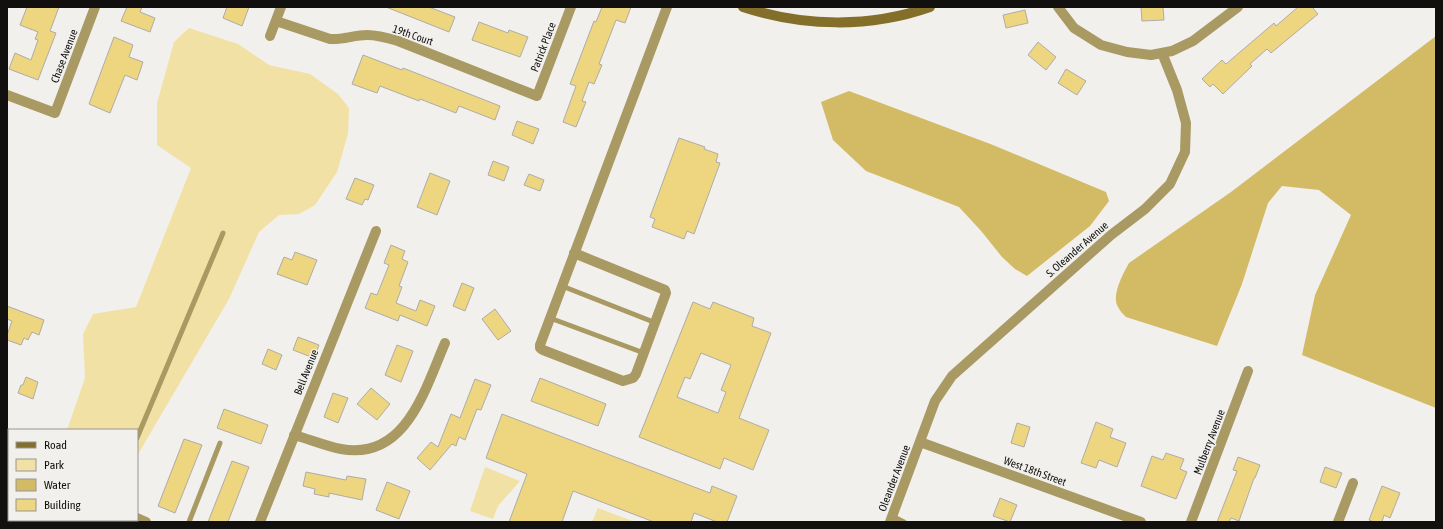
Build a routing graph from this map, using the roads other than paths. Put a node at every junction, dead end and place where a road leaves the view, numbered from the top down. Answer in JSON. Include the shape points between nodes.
{"nodes":[{"id":1,"x":95,"y":7,"type":"edge"},
{"id":2,"x":281,"y":7,"type":"edge"},
{"id":3,"x":571,"y":7,"type":"edge"},
{"id":4,"x":667,"y":7,"type":"edge"},
{"id":5,"x":743,"y":7,"type":"edge"},
{"id":6,"x":930,"y":7,"type":"edge"},
{"id":7,"x":1058,"y":7,"type":"edge"},
{"id":8,"x":1238,"y":7,"type":"edge"},
{"id":9,"x":754,"y":9,"type":"edge"},
{"id":10,"x":276,"y":21,"type":"junction"},
{"id":11,"x":270,"y":36,"type":"dead end"},
{"id":12,"x":1162,"y":53,"type":"junction"},
{"id":13,"x":7,"y":95,"type":"edge"},
{"id":14,"x":537,"y":96,"type":"joint"},
{"id":15,"x":376,"y":231,"type":"dead end"},
{"id":16,"x":223,"y":233,"type":"dead end"},
{"id":17,"x":574,"y":253,"type":"junction"},
{"id":18,"x":562,"y":286,"type":"junction"},
{"id":19,"x":550,"y":318,"type":"junction"},
{"id":20,"x":656,"y":323,"type":"junction"},
{"id":21,"x":445,"y":343,"type":"dead end"},
{"id":22,"x":644,"y":353,"type":"junction"},
{"id":23,"x":1248,"y":371,"type":"dead end"},
{"id":24,"x":294,"y":435,"type":"junction"},
{"id":25,"x":138,"y":436,"type":"edge"},
{"id":26,"x":920,"y":442,"type":"junction"},
{"id":27,"x":220,"y":443,"type":"dead end"},
{"id":28,"x":1353,"y":483,"type":"dead end"},
{"id":29,"x":891,"y":519,"type":"edge"},
{"id":30,"x":189,"y":522,"type":"edge"},
{"id":31,"x":260,"y":522,"type":"edge"},
{"id":32,"x":904,"y":522,"type":"edge"},
{"id":33,"x":1141,"y":522,"type":"edge"},
{"id":34,"x":1191,"y":522,"type":"edge"},
{"id":35,"x":1338,"y":522,"type":"edge"}],
"edges":[{"from":1,"to":13,"type":"street","name":"Chase Avenue","via":[[55,113]]},
{"from":2,"to":10,"type":"street"},
{"from":3,"to":14,"type":"street","name":"Patrick Place"},
{"from":4,"to":17,"type":"street"},
{"from":5,"to":9,"type":"street"},
{"from":6,"to":9,"type":"street","via":[[879,20],[848,23],[808,22]]},
{"from":7,"to":12,"type":"street","via":[[1074,28],[1102,45],[1126,52],[1151,55]]},
{"from":8,"to":12,"type":"street","via":[[1193,41]]},
{"from":10,"to":11,"type":"street"},
{"from":10,"to":14,"type":"street","name":"19th Court","via":[[330,39],[366,35],[398,41]]},
{"from":12,"to":26,"type":"street","name":"S. Oleander Avenue","via":[[1177,90],[1186,123],[1184,152],[1170,184],[1145,209],[1111,235],[952,376],[935,402]]},
{"from":15,"to":24,"type":"street","name":"Bell Avenue"},
{"from":16,"to":25,"type":"lane"},
{"from":17,"to":18,"type":"street"},
{"from":17,"to":20,"type":"street","via":[[665,290],[666,297]]},
{"from":18,"to":19,"type":"street"},
{"from":18,"to":20,"type":"lane"},
{"from":19,"to":22,"type":"lane"},
{"from":19,"to":22,"type":"street","via":[[540,348],[623,381],[636,374]]},
{"from":20,"to":22,"type":"street"},
{"from":21,"to":24,"type":"street","via":[[417,408],[404,428],[390,440],[374,448],[358,450],[341,449]]},
{"from":23,"to":34,"type":"street","name":"Mulberry Avenue"},
{"from":24,"to":31,"type":"street","name":"Bell Avenue"},
{"from":26,"to":29,"type":"street","name":"Oleander Avenue"},
{"from":26,"to":33,"type":"street","name":"West 18th Street"},
{"from":27,"to":30,"type":"lane"},
{"from":28,"to":35,"type":"street"},
{"from":29,"to":32,"type":"lane"}]}
